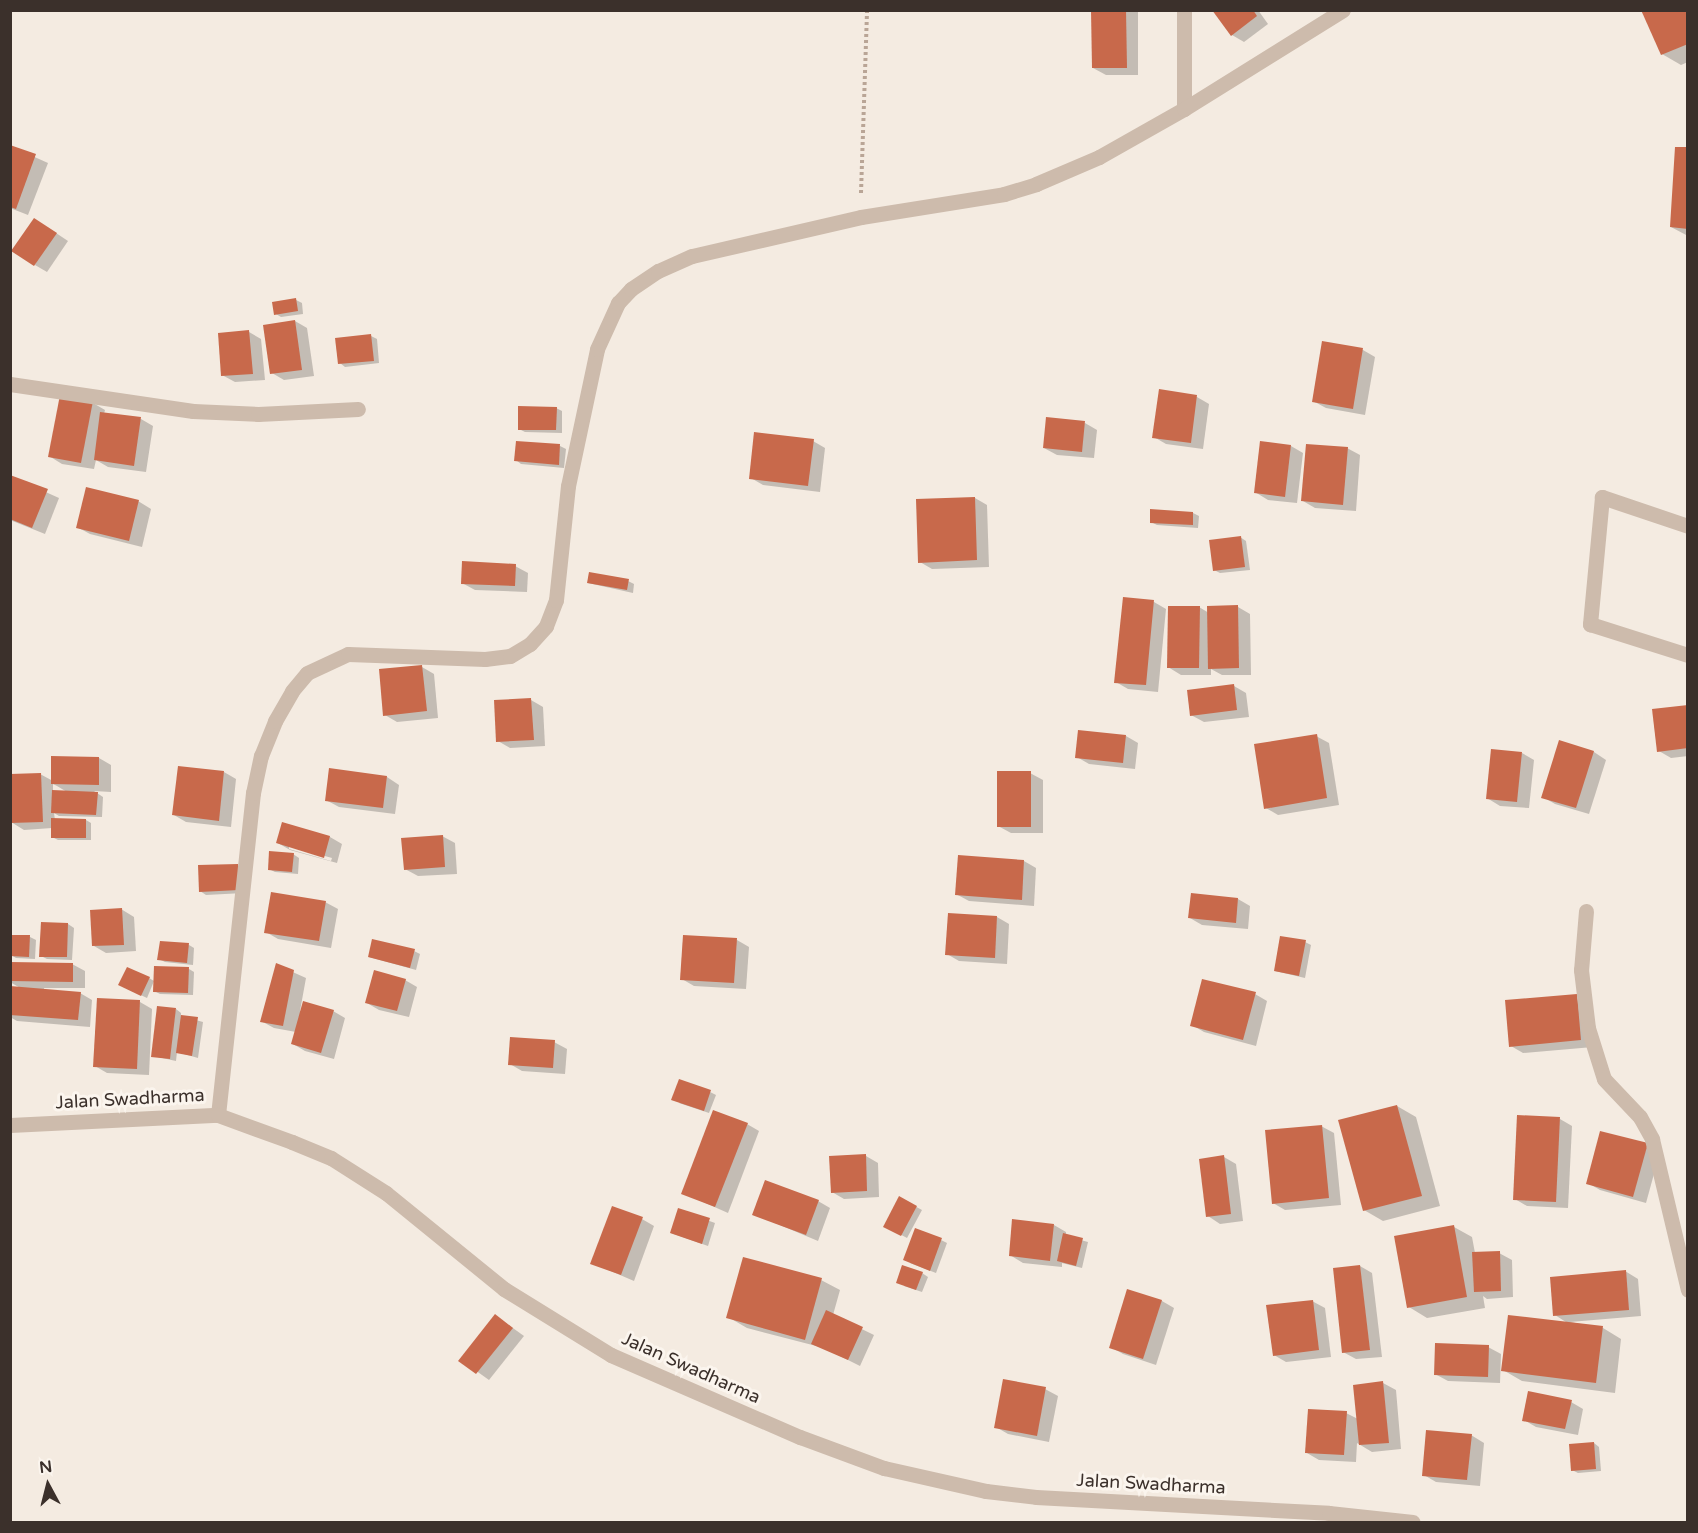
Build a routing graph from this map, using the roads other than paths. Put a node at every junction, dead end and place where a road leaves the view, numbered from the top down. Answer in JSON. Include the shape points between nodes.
{"nodes":[{"id":1,"x":1184,"y":10,"type":"edge"},
{"id":2,"x":1343,"y":10,"type":"edge"},
{"id":3,"x":1184,"y":109,"type":"junction"},
{"id":4,"x":10,"y":384,"type":"edge"},
{"id":5,"x":358,"y":409,"type":"dead end"},
{"id":6,"x":1688,"y":526,"type":"edge"},
{"id":7,"x":1688,"y":655,"type":"edge"},
{"id":8,"x":1586,"y":911,"type":"dead end"},
{"id":9,"x":218,"y":1115,"type":"junction"},
{"id":10,"x":10,"y":1125,"type":"edge"},
{"id":11,"x":1688,"y":1290,"type":"edge"},
{"id":12,"x":1413,"y":1522,"type":"edge"}],
"edges":[{"from":1,"to":3,"type":"street"},
{"from":2,"to":3,"type":"street"},
{"from":3,"to":9,"type":"street","via":[[1099,157],[1036,184],[1004,194],[861,217],[692,256],[631,289],[618,303],[597,349],[568,486],[556,600],[546,626],[530,645],[510,656],[485,659],[348,654],[307,674],[292,692],[269,734],[253,794]]},
{"from":4,"to":5,"type":"street","via":[[193,411],[258,414]]},
{"from":6,"to":7,"type":"street","via":[[1602,497],[1590,624]]},
{"from":8,"to":11,"type":"street","via":[[1581,970],[1588,1028],[1604,1079],[1640,1117],[1652,1139]]},
{"from":9,"to":10,"type":"street","name":"Jalan Swadharma"},
{"from":9,"to":12,"type":"street","name":"Jalan Swadharma","via":[[331,1158],[386,1193],[504,1289],[611,1354],[800,1437],[884,1468],[986,1491],[1036,1497],[1329,1513]]}]}
